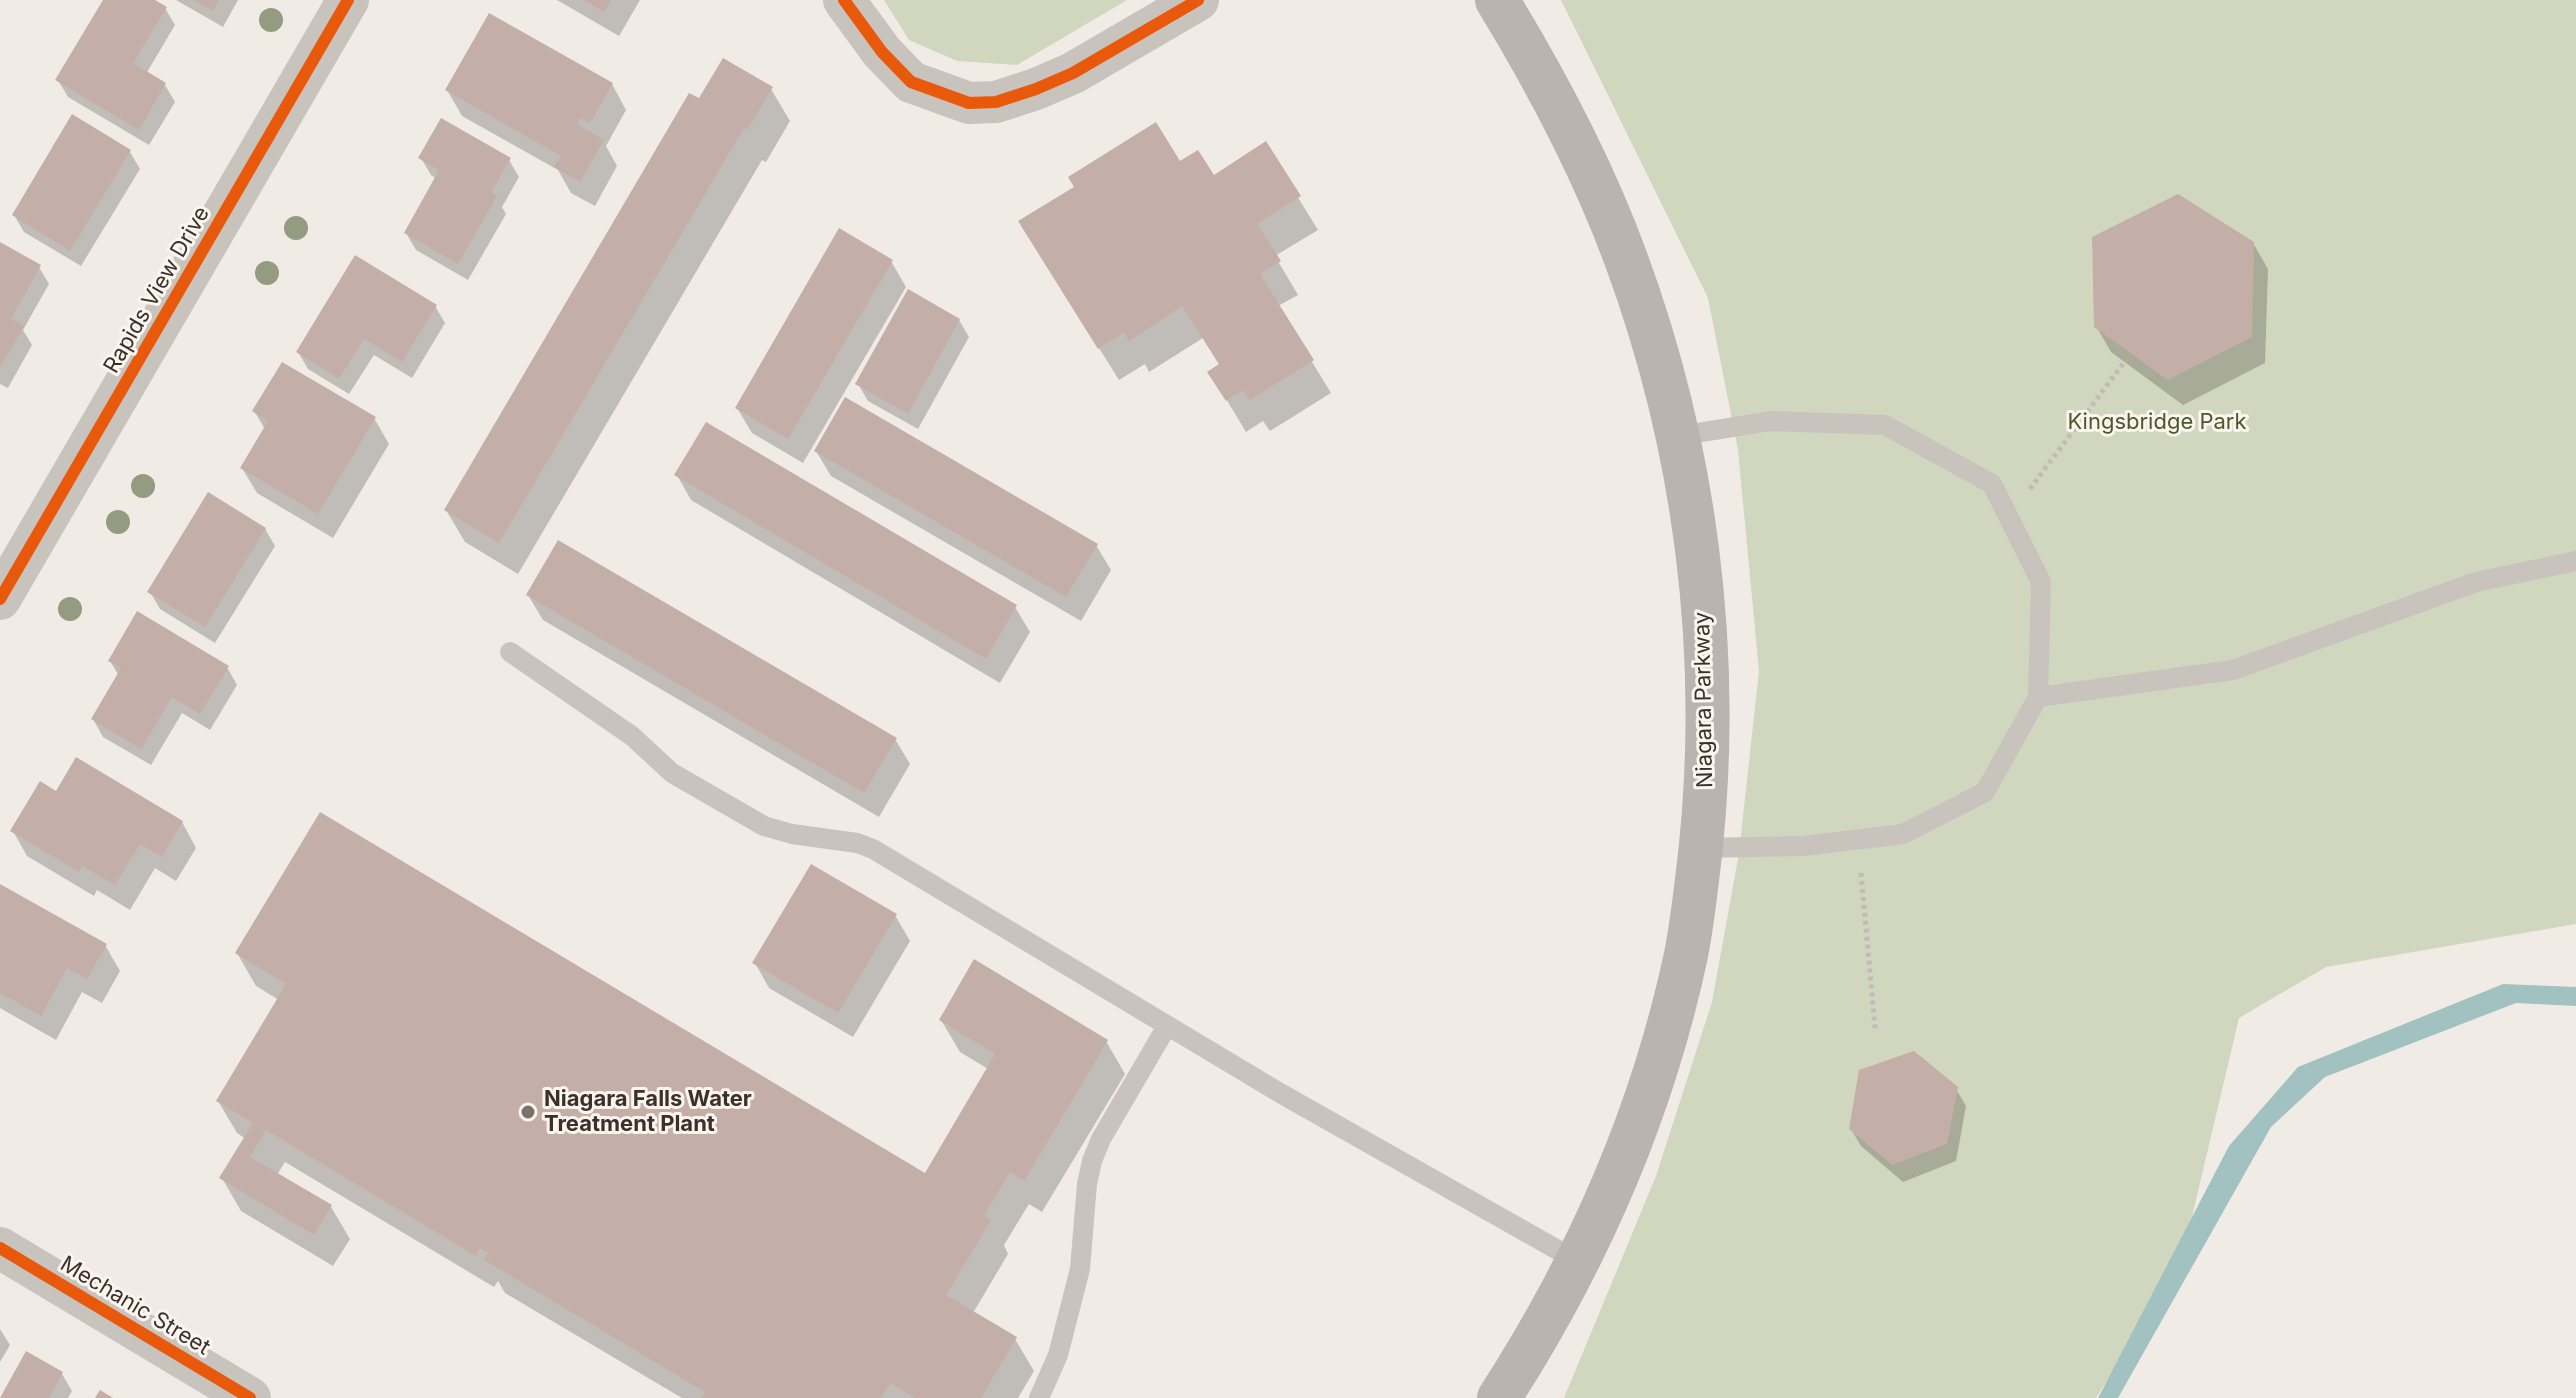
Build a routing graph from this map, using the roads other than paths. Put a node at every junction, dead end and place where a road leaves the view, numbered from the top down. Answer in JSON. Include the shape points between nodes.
{"nodes":[{"id":1,"x":348,"y":0,"type":"edge"},
{"id":2,"x":844,"y":0,"type":"edge"},
{"id":3,"x":1198,"y":0,"type":"edge"},
{"id":4,"x":1497,"y":0,"type":"edge"},
{"id":5,"x":1678,"y":436,"type":"junction"},
{"id":6,"x":2576,"y":561,"type":"edge"},
{"id":7,"x":0,"y":599,"type":"edge"},
{"id":8,"x":510,"y":652,"type":"dead end"},
{"id":9,"x":2038,"y":697,"type":"junction"},
{"id":10,"x":1700,"y":848,"type":"junction"},
{"id":11,"x":1167,"y":1026,"type":"junction"},
{"id":12,"x":0,"y":1248,"type":"edge"},
{"id":13,"x":1579,"y":1262,"type":"junction"},
{"id":14,"x":250,"y":1398,"type":"edge"},
{"id":15,"x":1039,"y":1398,"type":"edge"},
{"id":16,"x":1499,"y":1398,"type":"edge"}],
"edges":[{"from":1,"to":7,"type":"street","name":"Rapids View Drive"},
{"from":2,"to":3,"type":"street","via":[[911,82],[969,103],[996,102],[1073,73]]},
{"from":4,"to":5,"type":"main road","name":"Niagara Parkway","via":[[1601,197],[1649,327]]},
{"from":5,"to":9,"type":"lane","via":[[1771,421],[1885,425],[1992,484],[2041,582]]},
{"from":5,"to":10,"type":"main road","name":"Niagara Parkway","via":[[1706,645],[1707,751]]},
{"from":6,"to":9,"type":"lane","via":[[2476,582],[2233,670]]},
{"from":8,"to":11,"type":"lane","via":[[632,736],[680,779],[777,831],[873,849]]},
{"from":9,"to":10,"type":"lane","via":[[1985,792],[1903,834],[1803,846]]},
{"from":10,"to":13,"type":"main road","name":"Niagara Parkway","via":[[1686,954],[1661,1053],[1627,1152]]},
{"from":11,"to":13,"type":"lane"},
{"from":11,"to":15,"type":"lane","via":[[1092,1161],[1080,1269],[1058,1355]]},
{"from":12,"to":14,"type":"street","name":"Mechanic Street"},
{"from":13,"to":16,"type":"main road","name":"Niagara Parkway"}]}
